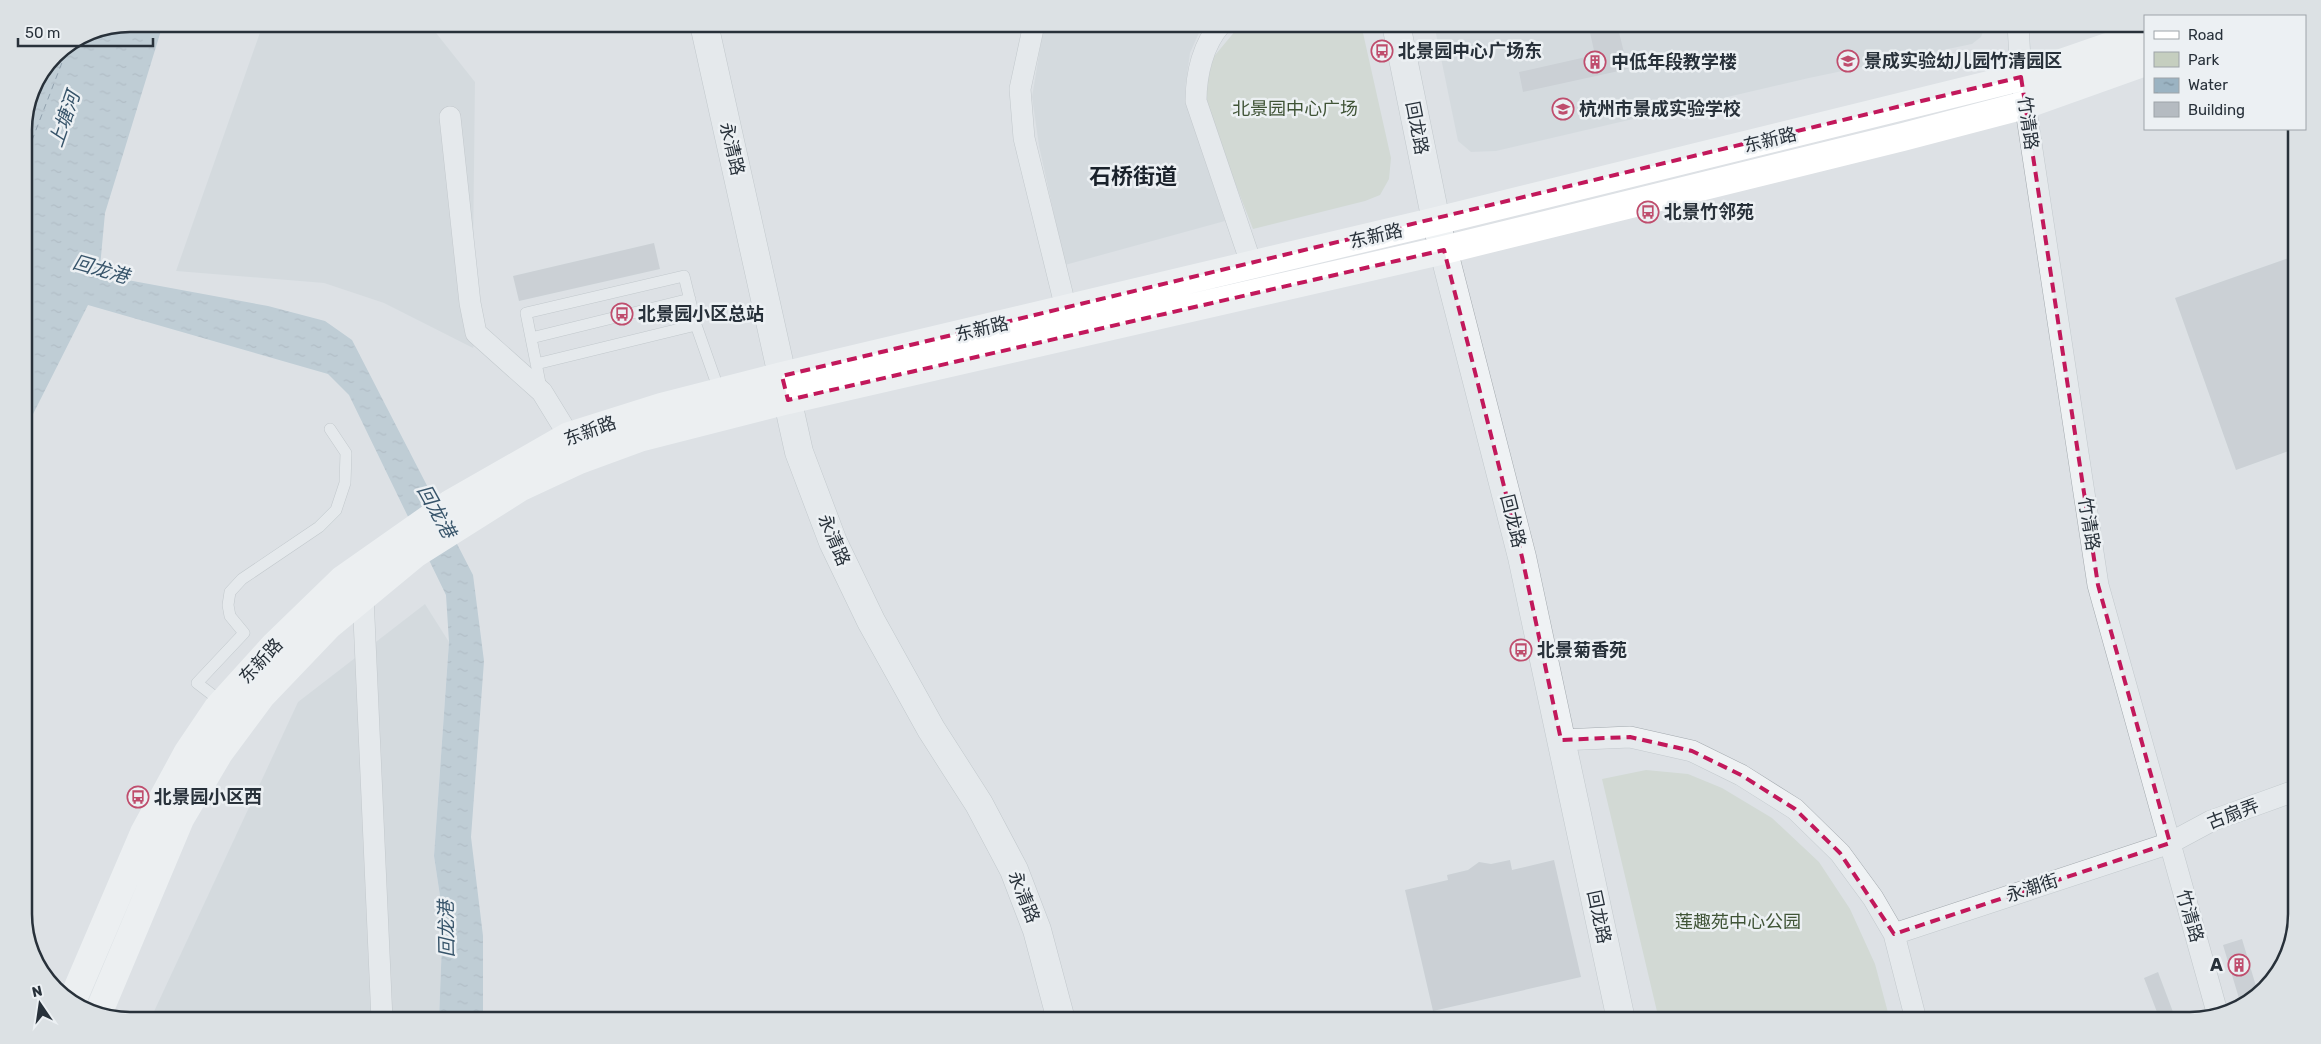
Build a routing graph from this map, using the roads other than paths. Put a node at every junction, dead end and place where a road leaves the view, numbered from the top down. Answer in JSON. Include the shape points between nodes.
{"nodes":[{"id":1,"x":706,"y":32,"type":"edge"},
{"id":2,"x":1032,"y":32,"type":"edge"},
{"id":3,"x":1212,"y":32,"type":"edge"},
{"id":4,"x":1398,"y":32,"type":"edge"},
{"id":5,"x":2018,"y":32,"type":"edge"},
{"id":6,"x":2144,"y":34,"type":"edge"},
{"id":7,"x":2144,"y":62,"type":"edge"},
{"id":8,"x":2021,"y":77,"type":"junction"},
{"id":9,"x":2025,"y":104,"type":"junction"},
{"id":10,"x":450,"y":117,"type":"dead end"},
{"id":11,"x":1436,"y":221,"type":"junction"},
{"id":12,"x":1444,"y":250,"type":"junction"},
{"id":13,"x":1252,"y":266,"type":"junction"},
{"id":14,"x":690,"y":299,"type":"junction"},
{"id":15,"x":1066,"y":309,"type":"junction"},
{"id":16,"x":696,"y":325,"type":"junction"},
{"id":17,"x":531,"y":338,"type":"junction"},
{"id":18,"x":536,"y":364,"type":"junction"},
{"id":19,"x":785,"y":388,"type":"junction"},
{"id":20,"x":542,"y":392,"type":"junction"},
{"id":21,"x":720,"y":393,"type":"junction"},
{"id":22,"x":330,"y":429,"type":"dead end"},
{"id":23,"x":569,"y":436,"type":"junction"},
{"id":24,"x":455,"y":514,"type":"junction"},
{"id":25,"x":409,"y":544,"type":"junction"},
{"id":26,"x":363,"y":596,"type":"junction"},
{"id":27,"x":223,"y":703,"type":"junction"},
{"id":28,"x":1561,"y":740,"type":"junction"},
{"id":29,"x":2288,"y":793,"type":"edge"},
{"id":30,"x":2170,"y":843,"type":"junction"},
{"id":31,"x":1894,"y":934,"type":"junction"},
{"id":32,"x":76,"y":994,"type":"edge"},
{"id":33,"x":101,"y":1007,"type":"edge"},
{"id":34,"x":2216,"y":1008,"type":"edge"},
{"id":35,"x":382,"y":1012,"type":"edge"},
{"id":36,"x":1059,"y":1012,"type":"edge"},
{"id":37,"x":1619,"y":1012,"type":"edge"},
{"id":38,"x":1914,"y":1012,"type":"edge"}],
"edges":[{"from":1,"to":19,"type":"street","name":"永清路"},
{"from":2,"to":15,"type":"street","via":[[1020,89],[1024,138]]},
{"from":3,"to":13,"type":"street","via":[[1196,78],[1196,100]]},
{"from":4,"to":11,"type":"street","name":"回龙路"},
{"from":5,"to":8,"type":"street","name":"竹清路"},
{"from":6,"to":8,"type":"main road","name":"东新路"},
{"from":7,"to":9,"type":"main road","name":"东新路"},
{"from":8,"to":9,"type":"street","name":"竹清路"},
{"from":8,"to":11,"type":"main road","name":"东新路"},
{"from":9,"to":12,"type":"main road","name":"东新路"},
{"from":9,"to":30,"type":"street","name":"竹清路","via":[[2098,585]]},
{"from":10,"to":20,"type":"street","via":[[476,333]]},
{"from":11,"to":12,"type":"street","name":"回龙路"},
{"from":11,"to":13,"type":"main road","name":"东新路"},
{"from":12,"to":19,"type":"main road","name":"东新路"},
{"from":12,"to":28,"type":"street","name":"回龙路","via":[[1522,557]]},
{"from":13,"to":15,"type":"main road","name":"东新路"},
{"from":14,"to":16,"type":"lane"},
{"from":14,"to":17,"type":"lane"},
{"from":14,"to":17,"type":"lane","via":[[684,276],[526,313]]},
{"from":15,"to":19,"type":"main road","name":"东新路"},
{"from":16,"to":18,"type":"lane"},
{"from":16,"to":21,"type":"lane"},
{"from":17,"to":18,"type":"lane"},
{"from":18,"to":20,"type":"lane"},
{"from":19,"to":21,"type":"main road","name":"东新路"},
{"from":19,"to":24,"type":"main road","name":"东新路","via":[[579,460]]},
{"from":19,"to":36,"type":"street","name":"永清路","via":[[800,452],[841,560],[931,729],[979,804],[1014,870],[1038,930]]},
{"from":20,"to":23,"type":"street"},
{"from":21,"to":23,"type":"main road","name":"东新路"},
{"from":22,"to":27,"type":"lane","via":[[346,452],[346,483],[336,510],[319,527],[242,578],[230,592],[230,616],[244,633],[196,684]]},
{"from":23,"to":24,"type":"main road","name":"东新路"},
{"from":24,"to":25,"type":"main road","name":"东新路"},
{"from":25,"to":26,"type":"main road","name":"东新路"},
{"from":25,"to":27,"type":"main road","name":"东新路","via":[[342,580],[275,645]]},
{"from":26,"to":33,"type":"main road","name":"东新路","via":[[328,626],[262,695],[219,753],[180,819]]},
{"from":26,"to":35,"type":"street"},
{"from":27,"to":32,"type":"main road","name":"东新路","via":[[188,752],[144,833]]},
{"from":28,"to":31,"type":"street","via":[[1630,737],[1692,751],[1741,775],[1795,809],[1840,853]]},
{"from":28,"to":37,"type":"street","name":"回龙路"},
{"from":29,"to":30,"type":"street","name":"古扇弄","via":[[2211,821]]},
{"from":30,"to":31,"type":"street","name":"永潮街"},
{"from":30,"to":34,"type":"street","name":"竹清路"},
{"from":31,"to":38,"type":"street"}]}
